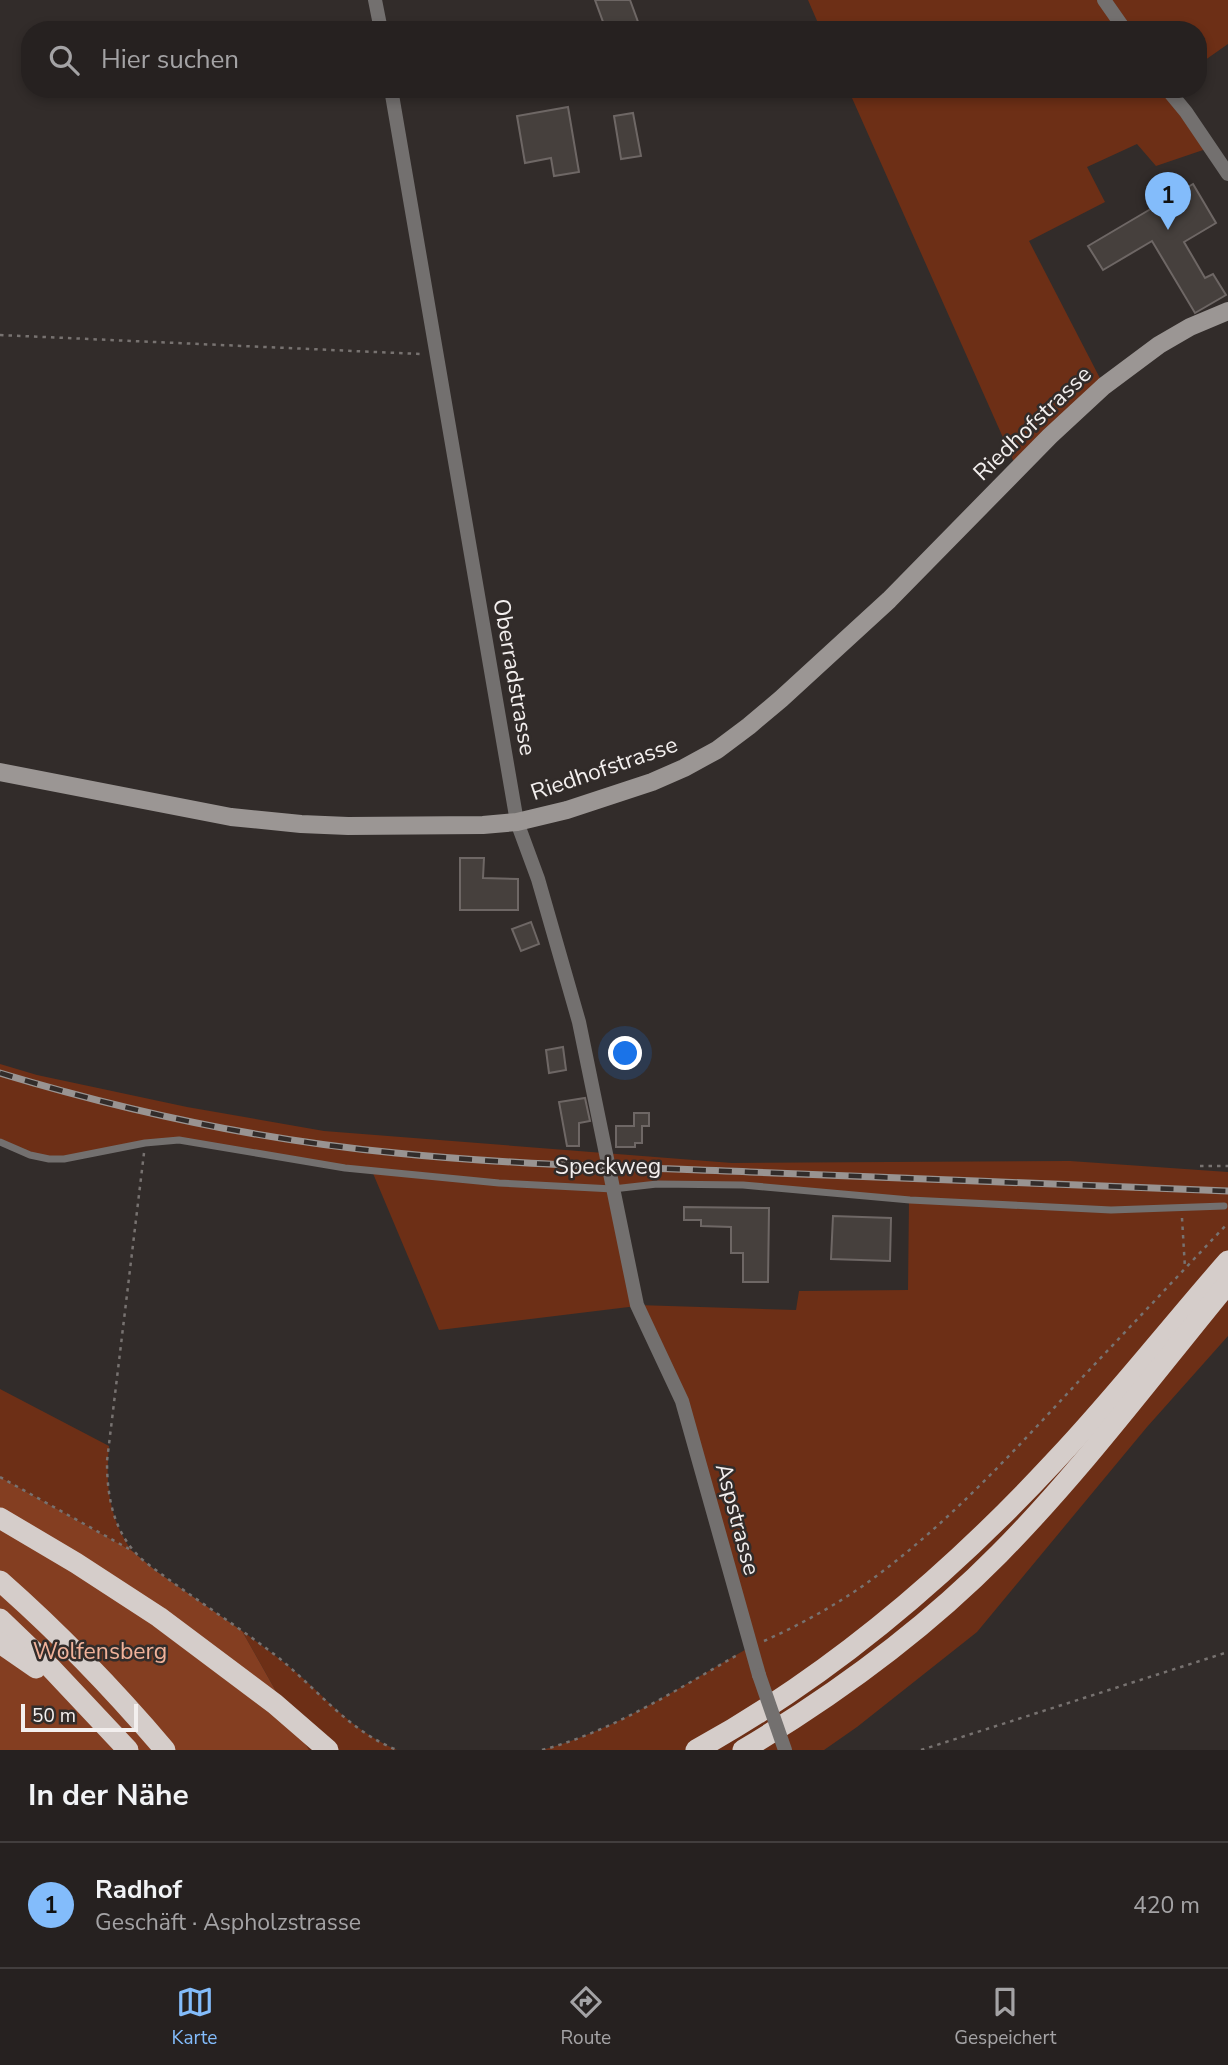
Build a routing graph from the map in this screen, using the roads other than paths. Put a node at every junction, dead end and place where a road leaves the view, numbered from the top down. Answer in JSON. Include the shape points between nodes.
{"nodes":[{"id":1,"x":375,"y":0,"type":"edge"},
{"id":2,"x":1104,"y":0,"type":"edge"},
{"id":3,"x":379,"y":21,"type":"edge"},
{"id":4,"x":1119,"y":21,"type":"edge"},
{"id":5,"x":393,"y":98,"type":"edge"},
{"id":6,"x":1174,"y":98,"type":"edge"},
{"id":7,"x":1228,"y":174,"type":"edge"},
{"id":8,"x":1228,"y":311,"type":"edge"},
{"id":9,"x":0,"y":772,"type":"edge"},
{"id":10,"x":517,"y":822,"type":"junction"},
{"id":11,"x":0,"y":1143,"type":"edge"},
{"id":12,"x":613,"y":1189,"type":"junction"},
{"id":13,"x":1224,"y":1206,"type":"dead end"},
{"id":14,"x":1228,"y":1261,"type":"edge"},
{"id":15,"x":1228,"y":1283,"type":"edge"},
{"id":16,"x":637,"y":1306,"type":"joint"},
{"id":17,"x":0,"y":1518,"type":"edge"},
{"id":18,"x":0,"y":1581,"type":"edge"},
{"id":19,"x":0,"y":1619,"type":"edge"},
{"id":20,"x":0,"y":1643,"type":"edge"},
{"id":21,"x":84,"y":1702,"type":"junction"},
{"id":22,"x":128,"y":1750,"type":"edge"},
{"id":23,"x":165,"y":1750,"type":"edge"},
{"id":24,"x":328,"y":1750,"type":"edge"},
{"id":25,"x":696,"y":1750,"type":"edge"},
{"id":26,"x":744,"y":1750,"type":"edge"},
{"id":27,"x":785,"y":1750,"type":"edge"}],
"edges":[{"from":1,"to":3,"type":"street"},
{"from":2,"to":4,"type":"street"},
{"from":5,"to":10,"type":"street","name":"Oberradstrasse"},
{"from":6,"to":7,"type":"street"},
{"from":8,"to":10,"type":"street","name":"Riedhofstrasse","via":[[1159,345],[1092,396],[882,608],[733,738],[700,760],[652,782]]},
{"from":9,"to":10,"type":"street","name":"Riedhofstrasse","via":[[273,822],[368,826]]},
{"from":10,"to":12,"type":"street","name":"Oberradstrasse","via":[[579,1021]]},
{"from":11,"to":12,"type":"lane","name":"Speckweg","via":[[30,1155],[64,1159],[179,1140],[372,1171],[499,1184]]},
{"from":12,"to":13,"type":"lane","name":"Speckweg","via":[[657,1184],[743,1185],[910,1200],[1111,1210]]},
{"from":12,"to":16,"type":"street","name":"Oberradstrasse"},
{"from":14,"to":25,"type":"highway","via":[[1055,1462],[972,1545],[887,1621],[794,1690]]},
{"from":15,"to":26,"type":"highway","via":[[1044,1506],[979,1574],[862,1671]]},
{"from":16,"to":27,"type":"street","name":"Aspstrasse","bridge":true,"via":[[682,1401],[750,1647]]},
{"from":17,"to":24,"type":"highway","via":[[182,1633]]},
{"from":18,"to":23,"type":"highway","via":[[70,1647]]},
{"from":19,"to":21,"type":"highway"},
{"from":20,"to":21,"type":"highway"},
{"from":21,"to":22,"type":"highway"}]}
